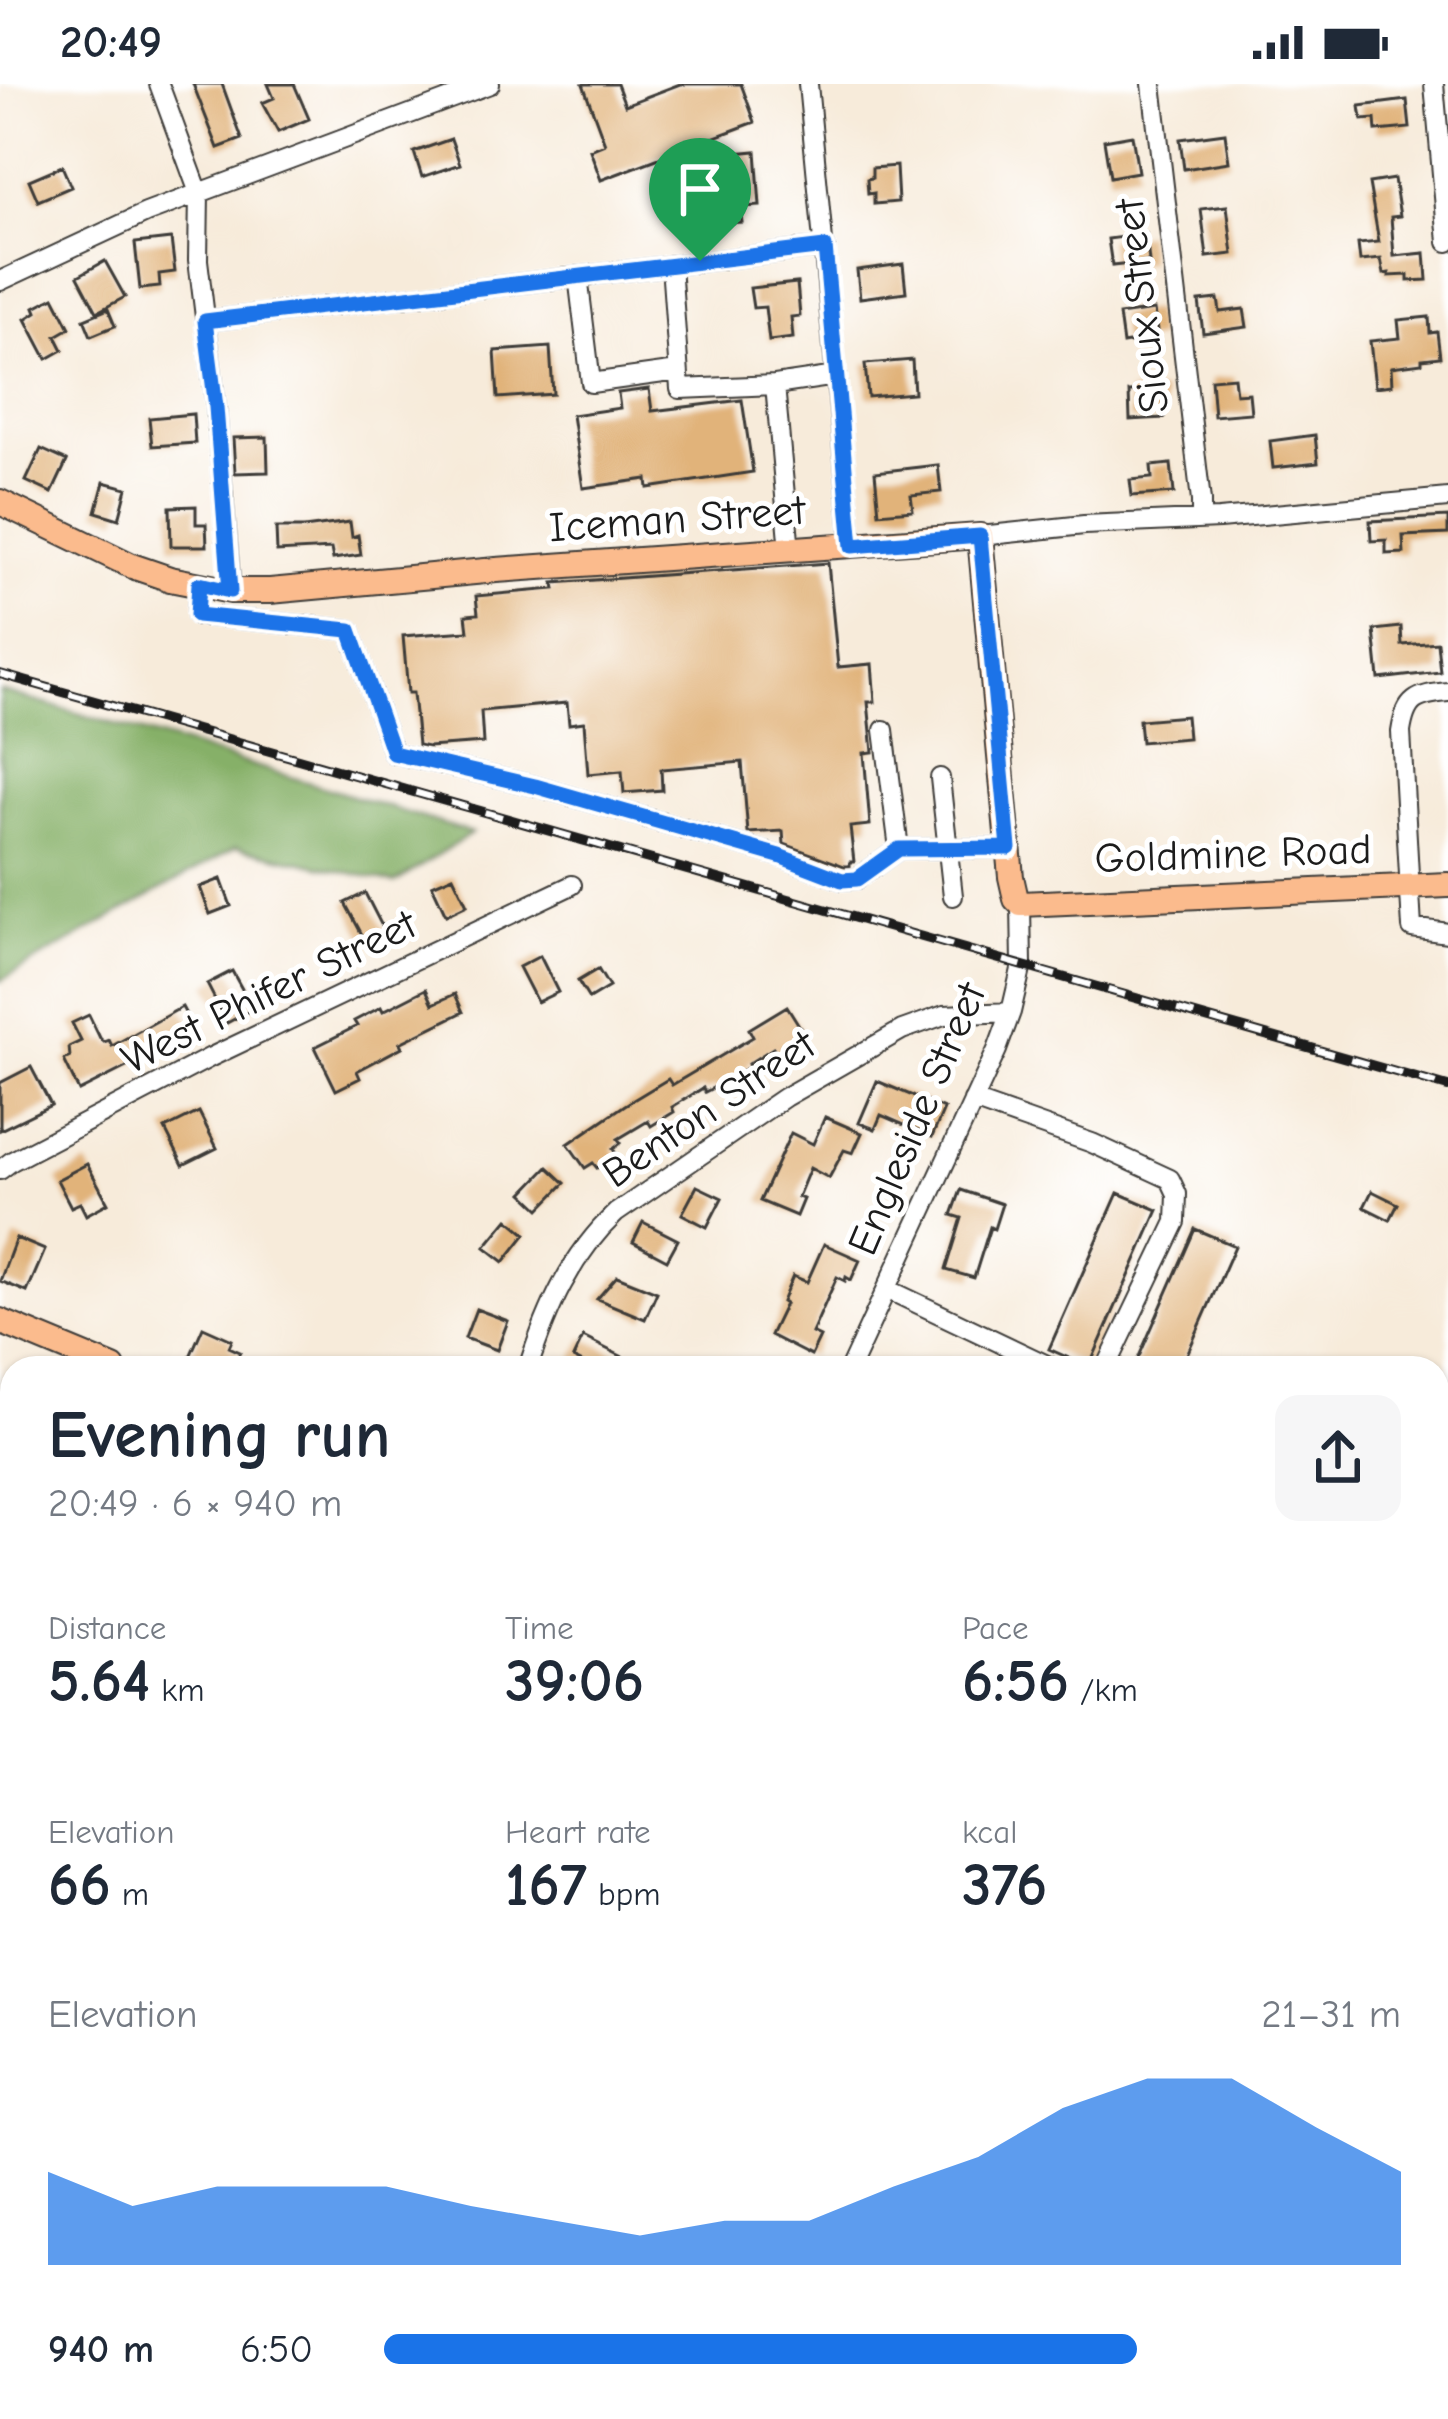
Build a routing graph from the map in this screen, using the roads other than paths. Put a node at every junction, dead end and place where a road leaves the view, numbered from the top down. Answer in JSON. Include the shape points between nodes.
{"nodes":[{"id":1,"x":159,"y":84,"type":"edge"},
{"id":2,"x":490,"y":84,"type":"edge"},
{"id":3,"x":808,"y":84,"type":"edge"},
{"id":4,"x":1153,"y":84,"type":"edge"},
{"id":5,"x":1435,"y":84,"type":"edge"},
{"id":6,"x":199,"y":193,"type":"junction"},
{"id":7,"x":1448,"y":242,"type":"edge"},
{"id":8,"x":825,"y":247,"type":"junction"},
{"id":9,"x":671,"y":265,"type":"junction"},
{"id":10,"x":578,"y":276,"type":"junction"},
{"id":11,"x":0,"y":281,"type":"edge"},
{"id":12,"x":205,"y":321,"type":"junction"},
{"id":13,"x":679,"y":371,"type":"junction"},
{"id":14,"x":836,"y":376,"type":"junction"},
{"id":15,"x":775,"y":386,"type":"junction"},
{"id":16,"x":1448,"y":498,"type":"edge"},
{"id":17,"x":0,"y":502,"type":"edge"},
{"id":18,"x":1201,"y":519,"type":"junction"},
{"id":19,"x":980,"y":536,"type":"junction"},
{"id":20,"x":852,"y":546,"type":"junction"},
{"id":21,"x":790,"y":550,"type":"junction"},
{"id":22,"x":199,"y":584,"type":"junction"},
{"id":23,"x":230,"y":591,"type":"junction"},
{"id":24,"x":1448,"y":692,"type":"edge"},
{"id":25,"x":884,"y":730,"type":"dead end"},
{"id":26,"x":940,"y":778,"type":"dead end"},
{"id":27,"x":1009,"y":848,"type":"junction"},
{"id":28,"x":899,"y":849,"type":"junction"},
{"id":29,"x":948,"y":849,"type":"junction"},
{"id":30,"x":572,"y":885,"type":"dead end"},
{"id":31,"x":1448,"y":885,"type":"edge"},
{"id":32,"x":1410,"y":886,"type":"junction"},
{"id":33,"x":952,"y":896,"type":"dead end"},
{"id":34,"x":1021,"y":904,"type":"junction"},
{"id":35,"x":1448,"y":933,"type":"edge"},
{"id":36,"x":1011,"y":1012,"type":"junction"},
{"id":37,"x":973,"y":1101,"type":"junction"},
{"id":38,"x":0,"y":1171,"type":"edge"},
{"id":39,"x":887,"y":1289,"type":"junction"},
{"id":40,"x":0,"y":1321,"type":"edge"},
{"id":41,"x":84,"y":1356,"type":"edge"},
{"id":42,"x":532,"y":1356,"type":"edge"},
{"id":43,"x":856,"y":1356,"type":"edge"},
{"id":44,"x":1028,"y":1356,"type":"edge"},
{"id":45,"x":1112,"y":1356,"type":"edge"}],
"edges":[{"from":1,"to":6,"type":"street"},
{"from":2,"to":6,"type":"street"},
{"from":3,"to":8,"type":"street"},
{"from":4,"to":18,"type":"street","name":"Sioux Street"},
{"from":5,"to":7,"type":"street"},
{"from":6,"to":11,"type":"street"},
{"from":6,"to":12,"type":"street"},
{"from":8,"to":9,"type":"street"},
{"from":8,"to":14,"type":"street"},
{"from":9,"to":10,"type":"street"},
{"from":9,"to":13,"type":"street"},
{"from":10,"to":12,"type":"street"},
{"from":10,"to":13,"type":"street","via":[[591,383]]},
{"from":12,"to":23,"type":"street"},
{"from":13,"to":15,"type":"street","via":[[680,389]]},
{"from":14,"to":15,"type":"street"},
{"from":14,"to":20,"type":"street"},
{"from":15,"to":21,"type":"street"},
{"from":16,"to":18,"type":"street","name":"Iceman Street"},
{"from":17,"to":22,"type":"main road","name":"Iceman Street","via":[[132,566]]},
{"from":18,"to":19,"type":"street","name":"Iceman Street"},
{"from":19,"to":20,"type":"main road","name":"Iceman Street"},
{"from":19,"to":27,"type":"main road","name":"Engleside Street"},
{"from":20,"to":21,"type":"main road","name":"Iceman Street"},
{"from":21,"to":23,"type":"main road","name":"Iceman Street"},
{"from":22,"to":23,"type":"main road","name":"Iceman Street"},
{"from":22,"to":28,"type":"street","via":[[197,615],[350,630],[393,753],[535,786],[842,880],[857,879]]},
{"from":24,"to":32,"type":"street","via":[[1418,698],[1404,711]]},
{"from":25,"to":28,"type":"street"},
{"from":26,"to":29,"type":"street"},
{"from":27,"to":29,"type":"street"},
{"from":27,"to":34,"type":"main road","name":"Engleside Street"},
{"from":28,"to":29,"type":"street"},
{"from":29,"to":33,"type":"street"},
{"from":30,"to":38,"type":"street","name":"West Phifer Street","via":[[211,1058]]},
{"from":31,"to":32,"type":"main road","name":"Goldmine Road"},
{"from":32,"to":34,"type":"main road","name":"Goldmine Road"},
{"from":32,"to":35,"type":"street","via":[[1412,928]]},
{"from":34,"to":36,"type":"street","name":"Engleside Street","via":[[1022,965]]},
{"from":36,"to":37,"type":"street","name":"Engleside Street"},
{"from":36,"to":42,"type":"street","name":"Benton Street","via":[[944,1015],[886,1038],[616,1213],[567,1272]]},
{"from":37,"to":39,"type":"street","name":"Engleside Street"},
{"from":37,"to":45,"type":"street","via":[[1092,1143],[1174,1185],[1177,1222]]},
{"from":39,"to":43,"type":"street","name":"Engleside Street"},
{"from":39,"to":44,"type":"street"},
{"from":40,"to":41,"type":"main road"}]}
